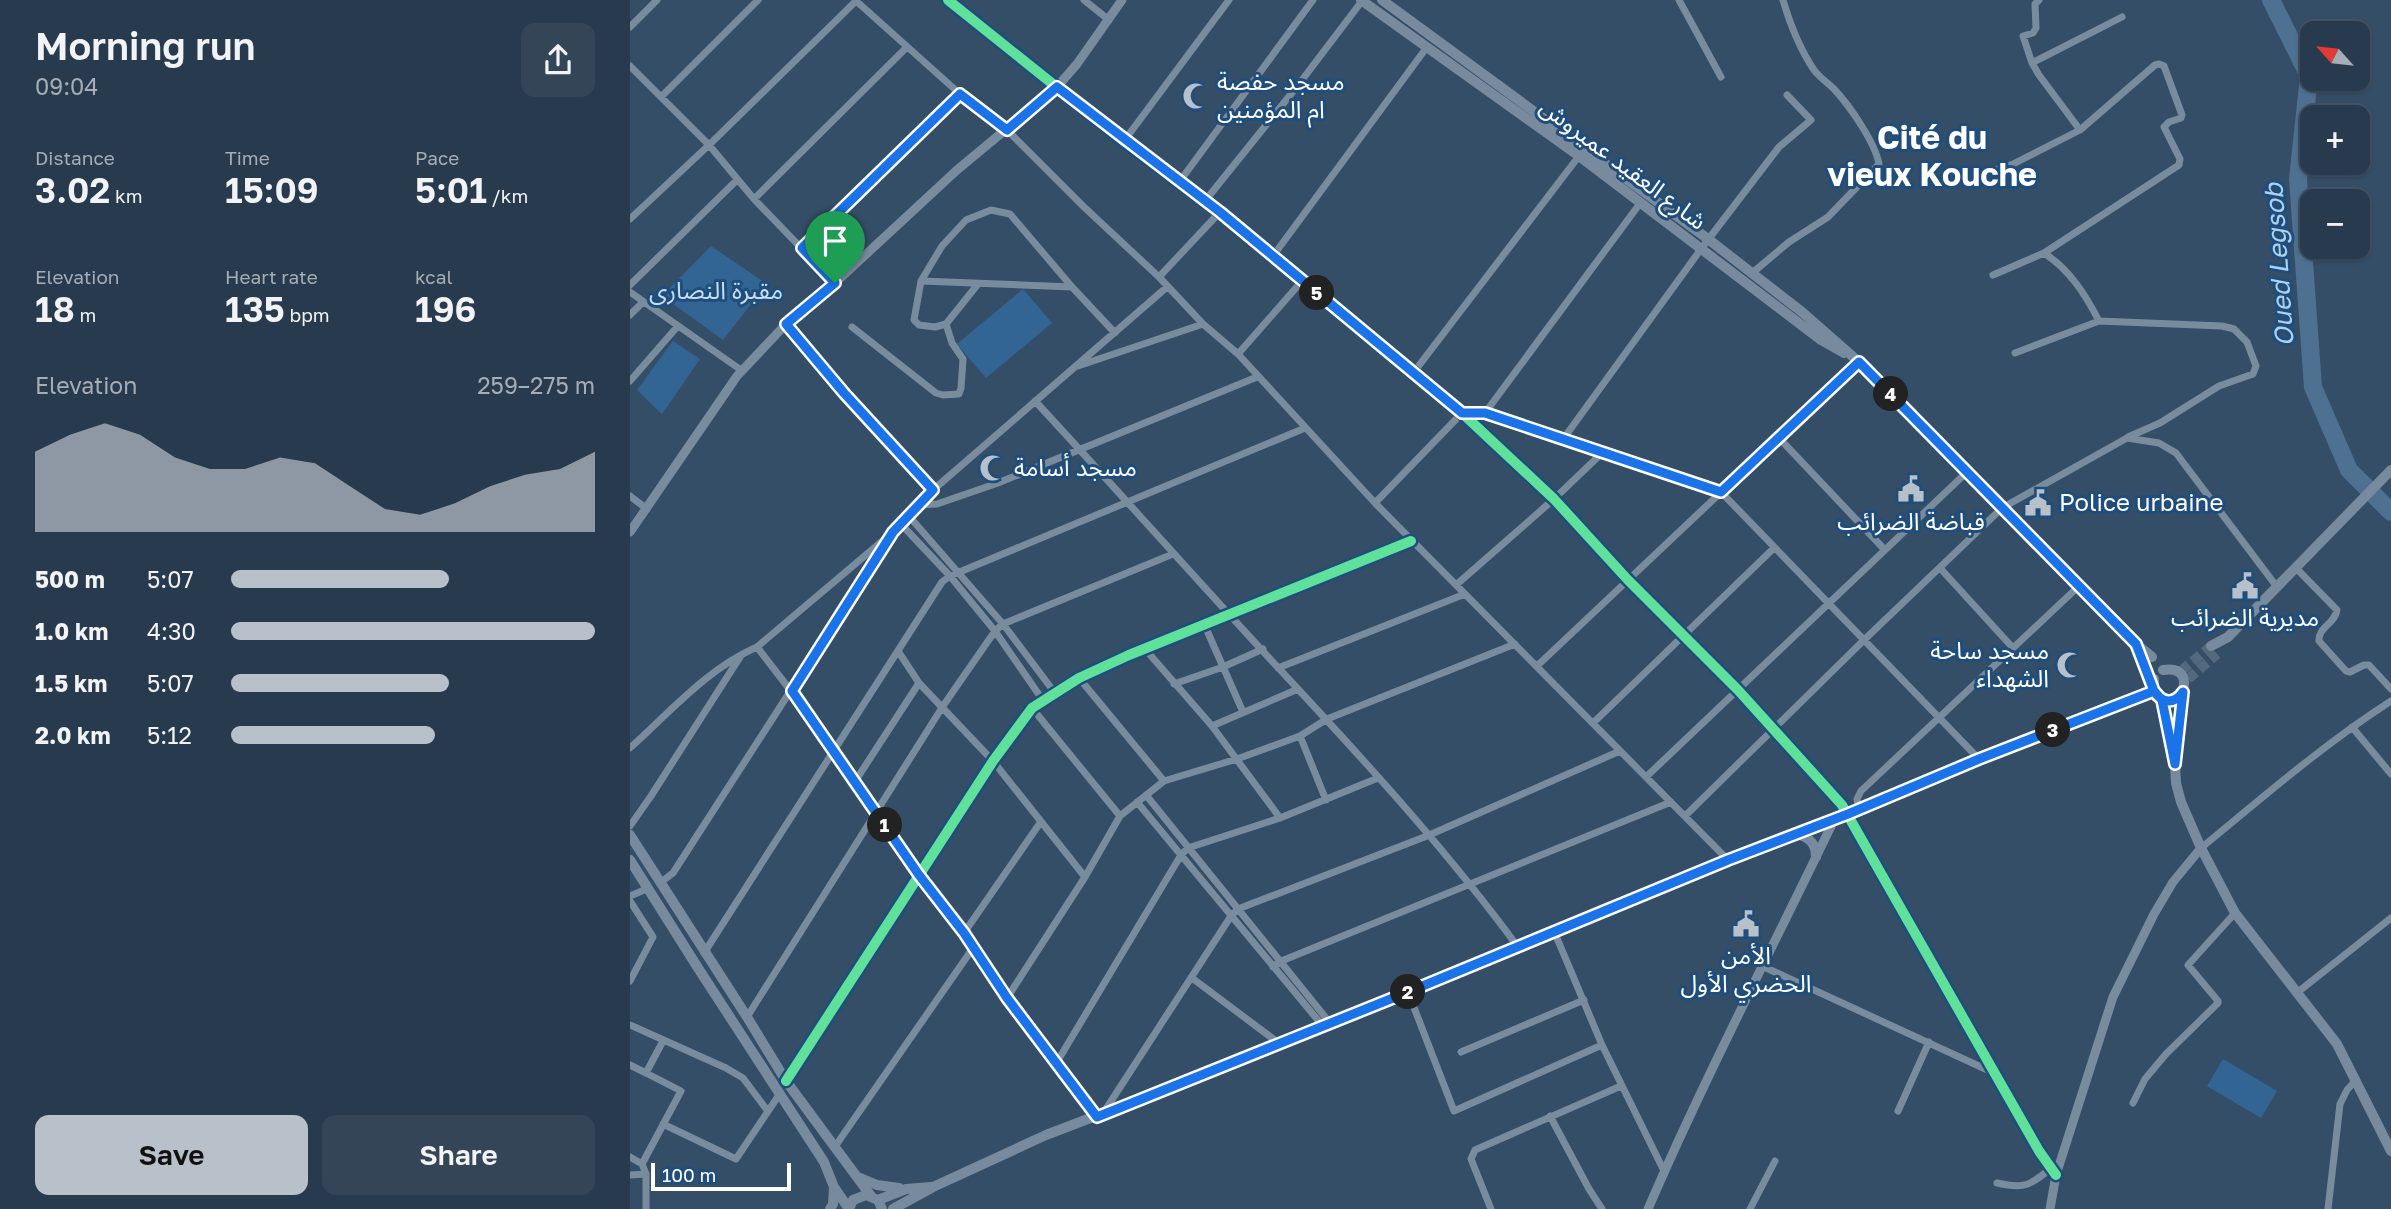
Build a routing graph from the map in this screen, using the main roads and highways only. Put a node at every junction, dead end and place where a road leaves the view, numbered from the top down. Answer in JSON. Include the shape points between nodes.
{"nodes":[{"id":1,"x":1361,"y":0,"type":"edge"},
{"id":2,"x":1382,"y":0,"type":"edge"},
{"id":3,"x":1705,"y":244,"type":"junction"},
{"id":4,"x":1859,"y":362,"type":"junction"},
{"id":5,"x":2391,"y":470,"type":"edge"},
{"id":6,"x":2136,"y":644,"type":"junction"},
{"id":7,"x":2214,"y":650,"type":"tunnel mouth"},
{"id":8,"x":2152,"y":657,"type":"dead end"},
{"id":9,"x":2156,"y":688,"type":"junction"},
{"id":10,"x":2175,"y":764,"type":"junction"},
{"id":11,"x":1798,"y":834,"type":"junction"},
{"id":12,"x":630,"y":835,"type":"edge"},
{"id":13,"x":1816,"y":857,"type":"road end"},
{"id":14,"x":630,"y":860,"type":"edge"},
{"id":15,"x":2391,"y":1151,"type":"edge"},
{"id":16,"x":855,"y":1176,"type":"junction"},
{"id":17,"x":834,"y":1187,"type":"junction"},
{"id":18,"x":933,"y":1187,"type":"junction"},
{"id":19,"x":906,"y":1189,"type":"junction"},
{"id":20,"x":917,"y":1198,"type":"junction"},
{"id":21,"x":877,"y":1202,"type":"edge"},
{"id":22,"x":831,"y":1209,"type":"edge"},
{"id":23,"x":849,"y":1209,"type":"edge"},
{"id":24,"x":893,"y":1209,"type":"edge"},
{"id":25,"x":909,"y":1209,"type":"edge"}],
"edges":[{"from":1,"to":3,"type":"main road","name":"شارع العقيد عميروش"},
{"from":2,"to":3,"type":"main road","name":"شارع العقيد عميروش"},
{"from":3,"to":4,"type":"main road","name":"شارع العقيد عميروش","via":[[1802,312]]},
{"from":3,"to":4,"type":"main road","name":"شارع العقيد عميروش","via":[[1821,340]]},
{"from":4,"to":6,"type":"main road","name":"شارع العقيد عميروش"},
{"from":5,"to":7,"type":"main road"},
{"from":6,"to":8,"type":"main road","name":"شارع العقيد عميروش"},
{"from":6,"to":9,"type":"main road"},
{"from":9,"to":10,"type":"main road"},
{"from":9,"to":10,"type":"main road","via":[[2167,701],[2176,699],[2176,675]]},
{"from":9,"to":11,"type":"main road"},
{"from":10,"to":15,"type":"main road","via":[[2181,802],[2235,913],[2337,1044]]},
{"from":11,"to":13,"type":"main road","via":[[1813,843]]},
{"from":11,"to":18,"type":"main road","via":[[1046,1135]]},
{"from":12,"to":16,"type":"main road","via":[[786,1081]]},
{"from":14,"to":17,"type":"main road","via":[[824,1162]]},
{"from":16,"to":19,"type":"main road"},
{"from":16,"to":21,"type":"main road"},
{"from":17,"to":22,"type":"main road"},
{"from":17,"to":23,"type":"main road"},
{"from":18,"to":19,"type":"main road"},
{"from":18,"to":20,"type":"main road"},
{"from":19,"to":21,"type":"main road"},
{"from":20,"to":24,"type":"main road"},
{"from":20,"to":25,"type":"main road"},
{"from":21,"to":23,"type":"main road","via":[[857,1198]]}]}
